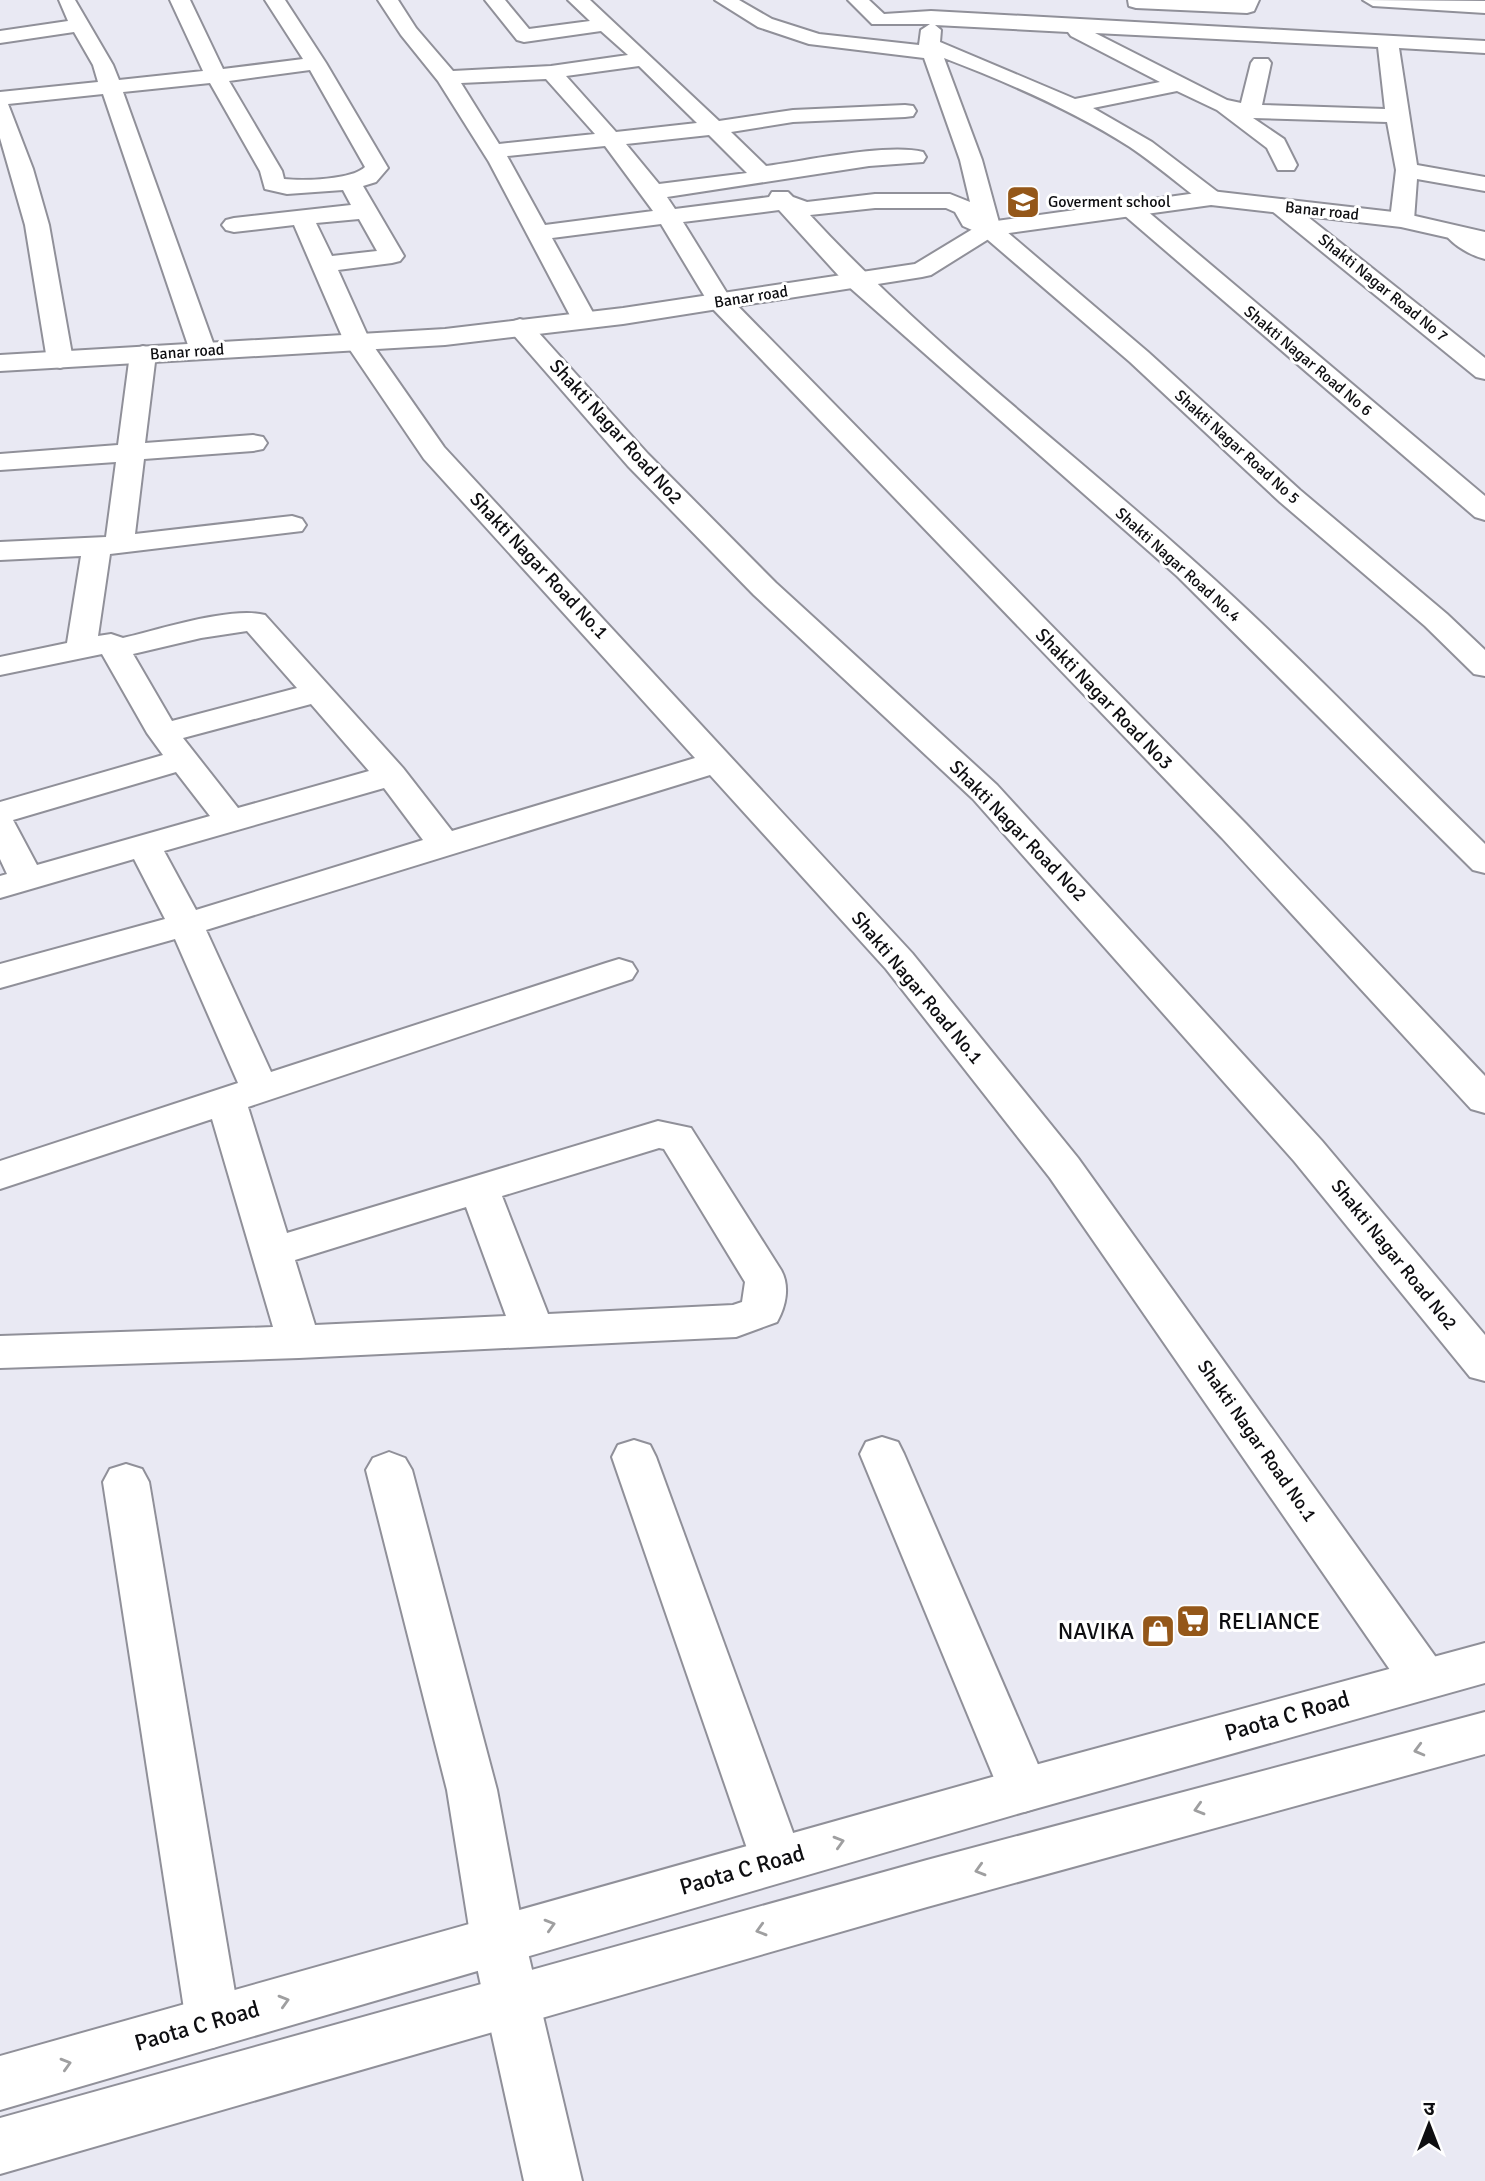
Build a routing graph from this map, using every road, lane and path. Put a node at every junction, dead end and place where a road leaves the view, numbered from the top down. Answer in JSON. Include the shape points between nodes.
{"nodes":[{"id":1,"x":180,"y":0,"type":"edge"},
{"id":2,"x":275,"y":0,"type":"edge"},
{"id":3,"x":388,"y":0,"type":"edge"},
{"id":4,"x":495,"y":0,"type":"edge"},
{"id":5,"x":578,"y":0,"type":"edge"},
{"id":6,"x":724,"y":0,"type":"edge"},
{"id":7,"x":763,"y":0,"type":"edge"},
{"id":8,"x":975,"y":0,"type":"edge"},
{"id":9,"x":1249,"y":0,"type":"edge"},
{"id":10,"x":1359,"y":0,"type":"edge"},
{"id":11,"x":1373,"y":0,"type":"edge"},
{"id":12,"x":866,"y":1,"type":"edge"},
{"id":13,"x":1136,"y":1,"type":"edge"},
{"id":14,"x":68,"y":2,"type":"dead end"},
{"id":15,"x":1485,"y":7,"type":"edge"},
{"id":16,"x":932,"y":18,"type":"junction"},
{"id":17,"x":765,"y":23,"type":"junction"},
{"id":18,"x":605,"y":24,"type":"junction"},
{"id":19,"x":79,"y":25,"type":"junction"},
{"id":20,"x":1065,"y":26,"type":"junction"},
{"id":21,"x":1138,"y":29,"type":"junction"},
{"id":22,"x":524,"y":36,"type":"junction"},
{"id":23,"x":0,"y":37,"type":"edge"},
{"id":24,"x":1388,"y":41,"type":"junction"},
{"id":25,"x":1485,"y":47,"type":"edge"},
{"id":26,"x":931,"y":49,"type":"junction"},
{"id":27,"x":644,"y":59,"type":"junction"},
{"id":28,"x":316,"y":63,"type":"junction"},
{"id":29,"x":1261,"y":63,"type":"dead end"},
{"id":30,"x":543,"y":72,"type":"junction"},
{"id":31,"x":216,"y":76,"type":"junction"},
{"id":32,"x":447,"y":78,"type":"junction"},
{"id":33,"x":1180,"y":84,"type":"junction"},
{"id":34,"x":109,"y":86,"type":"junction"},
{"id":35,"x":0,"y":98,"type":"edge"},
{"id":36,"x":1221,"y":105,"type":"junction"},
{"id":37,"x":1072,"y":106,"type":"junction"},
{"id":38,"x":0,"y":107,"type":"edge"},
{"id":39,"x":905,"y":111,"type":"dead end"},
{"id":40,"x":1250,"y":111,"type":"junction"},
{"id":41,"x":1397,"y":116,"type":"junction"},
{"id":42,"x":714,"y":128,"type":"junction"},
{"id":43,"x":611,"y":139,"type":"junction"},
{"id":44,"x":493,"y":151,"type":"junction"},
{"id":45,"x":915,"y":157,"type":"dead end"},
{"id":46,"x":1286,"y":165,"type":"dead end"},
{"id":47,"x":1407,"y":170,"type":"junction"},
{"id":48,"x":762,"y":175,"type":"junction"},
{"id":49,"x":350,"y":183,"type":"junction"},
{"id":50,"x":1485,"y":184,"type":"edge"},
{"id":51,"x":653,"y":192,"type":"junction"},
{"id":52,"x":1211,"y":198,"type":"junction"},
{"id":53,"x":784,"y":202,"type":"junction"},
{"id":54,"x":1280,"y":206,"type":"junction"},
{"id":55,"x":1132,"y":210,"type":"junction"},
{"id":56,"x":366,"y":211,"type":"junction"},
{"id":57,"x":669,"y":217,"type":"junction"},
{"id":58,"x":302,"y":218,"type":"junction"},
{"id":59,"x":1402,"y":220,"type":"junction"},
{"id":60,"x":234,"y":225,"type":"dead end"},
{"id":61,"x":989,"y":229,"type":"junction"},
{"id":62,"x":538,"y":233,"type":"junction"},
{"id":63,"x":1458,"y":235,"type":"junction"},
{"id":64,"x":1485,"y":239,"type":"edge"},
{"id":65,"x":1485,"y":252,"type":"edge"},
{"id":66,"x":324,"y":264,"type":"junction"},
{"id":67,"x":858,"y":281,"type":"junction"},
{"id":68,"x":720,"y":302,"type":"junction"},
{"id":69,"x":584,"y":320,"type":"junction"},
{"id":70,"x":520,"y":327,"type":"junction"},
{"id":71,"x":357,"y":341,"type":"junction"},
{"id":72,"x":203,"y":351,"type":"junction"},
{"id":73,"x":143,"y":354,"type":"junction"},
{"id":74,"x":60,"y":360,"type":"junction"},
{"id":75,"x":0,"y":363,"type":"edge"},
{"id":76,"x":1485,"y":371,"type":"edge"},
{"id":77,"x":253,"y":443,"type":"dead end"},
{"id":78,"x":132,"y":453,"type":"junction"},
{"id":79,"x":0,"y":462,"type":"edge"},
{"id":80,"x":1485,"y":511,"type":"edge"},
{"id":81,"x":292,"y":525,"type":"dead end"},
{"id":82,"x":108,"y":546,"type":"junction"},
{"id":83,"x":0,"y":551,"type":"edge"},
{"id":84,"x":116,"y":649,"type":"junction"},
{"id":85,"x":80,"y":650,"type":"junction"},
{"id":86,"x":0,"y":666,"type":"edge"},
{"id":87,"x":1485,"y":667,"type":"edge"},
{"id":88,"x":318,"y":692,"type":"junction"},
{"id":89,"x":163,"y":733,"type":"junction"},
{"id":90,"x":183,"y":760,"type":"junction"},
{"id":91,"x":718,"y":762,"type":"junction"},
{"id":92,"x":391,"y":775,"type":"junction"},
{"id":93,"x":0,"y":813,"type":"edge"},
{"id":94,"x":231,"y":821,"type":"junction"},
{"id":95,"x":0,"y":825,"type":"edge"},
{"id":96,"x":444,"y":844,"type":"junction"},
{"id":97,"x":144,"y":846,"type":"junction"},
{"id":98,"x":1485,"y":863,"type":"edge"},
{"id":99,"x":13,"y":883,"type":"edge"},
{"id":100,"x":186,"y":925,"type":"junction"},
{"id":101,"x":619,"y":971,"type":"dead end"},
{"id":102,"x":0,"y":976,"type":"edge"},
{"id":103,"x":243,"y":1094,"type":"junction"},
{"id":104,"x":1485,"y":1100,"type":"edge"},
{"id":105,"x":0,"y":1175,"type":"edge"},
{"id":106,"x":479,"y":1188,"type":"junction"},
{"id":107,"x":272,"y":1252,"type":"junction"},
{"id":108,"x":533,"y":1332,"type":"junction"},
{"id":109,"x":299,"y":1342,"type":"junction"},
{"id":110,"x":0,"y":1352,"type":"edge"},
{"id":111,"x":1485,"y":1365,"type":"edge"},
{"id":112,"x":882,"y":1454,"type":"dead end"},
{"id":113,"x":634,"y":1457,"type":"dead end"},
{"id":114,"x":389,"y":1470,"type":"dead end"},
{"id":115,"x":126,"y":1482,"type":"dead end"},
{"id":116,"x":1485,"y":1664,"type":"edge"},
{"id":117,"x":1423,"y":1678,"type":"junction"},
{"id":118,"x":1485,"y":1733,"type":"edge"},
{"id":119,"x":1024,"y":1790,"type":"junction"},
{"id":120,"x":777,"y":1860,"type":"junction"},
{"id":121,"x":498,"y":1940,"type":"junction"},
{"id":122,"x":510,"y":2000,"type":"junction"},
{"id":123,"x":213,"y":2022,"type":"junction"},
{"id":124,"x":0,"y":2083,"type":"edge"},
{"id":125,"x":0,"y":2146,"type":"edge"},
{"id":126,"x":553,"y":2181,"type":"edge"}],
"edges":[{"from":1,"to":31,"type":"street"},
{"from":2,"to":28,"type":"street"},
{"from":3,"to":32,"type":"street"},
{"from":4,"to":22,"type":"street"},
{"from":5,"to":18,"type":"street","name":"Shakti Nagar Road No.4"},
{"from":6,"to":17,"type":"street"},
{"from":7,"to":17,"type":"street","via":[[768,10]]},
{"from":8,"to":16,"type":"street"},
{"from":9,"to":13,"type":"street","via":[[1247,8]]},
{"from":10,"to":11,"type":"street"},
{"from":11,"to":15,"type":"street"},
{"from":12,"to":16,"type":"street","via":[[879,20]]},
{"from":13,"to":21,"type":"street"},
{"from":14,"to":19,"type":"street"},
{"from":16,"to":20,"type":"street"},
{"from":16,"to":26,"type":"street"},
{"from":17,"to":26,"type":"street","via":[[816,40]]},
{"from":18,"to":22,"type":"street"},
{"from":18,"to":27,"type":"street","name":"Shakti Nagar Road No.4"},
{"from":19,"to":23,"type":"street"},
{"from":19,"to":34,"type":"street","via":[[103,65]]},
{"from":20,"to":21,"type":"street"},
{"from":20,"to":33,"type":"street"},
{"from":21,"to":24,"type":"street"},
{"from":22,"to":30,"type":"street"},
{"from":24,"to":25,"type":"street"},
{"from":24,"to":41,"type":"street"},
{"from":26,"to":37,"type":"street","via":[[1004,72]]},
{"from":26,"to":61,"type":"street","via":[[971,160]]},
{"from":27,"to":30,"type":"street"},
{"from":27,"to":42,"type":"street","name":"Shakti Nagar Road No.4"},
{"from":28,"to":31,"type":"street"},
{"from":28,"to":49,"type":"street","via":[[377,168]]},
{"from":29,"to":40,"type":"street"},
{"from":30,"to":32,"type":"street"},
{"from":30,"to":43,"type":"street","name":"Shakti Nagar Road No3"},
{"from":31,"to":34,"type":"street"},
{"from":31,"to":49,"type":"street","via":[[271,171],[273,184]]},
{"from":32,"to":44,"type":"street"},
{"from":33,"to":36,"type":"street"},
{"from":33,"to":37,"type":"street"},
{"from":34,"to":35,"type":"street"},
{"from":34,"to":72,"type":"street"},
{"from":36,"to":40,"type":"street"},
{"from":36,"to":46,"type":"street","via":[[1276,145]]},
{"from":37,"to":52,"type":"street","via":[[1136,142]]},
{"from":38,"to":74,"type":"street","via":[[37,225]]},
{"from":39,"to":42,"type":"street","via":[[793,116]]},
{"from":40,"to":41,"type":"street"},
{"from":41,"to":47,"type":"street"},
{"from":42,"to":43,"type":"street"},
{"from":42,"to":48,"type":"street","name":"Shakti Nagar Road No.4"},
{"from":43,"to":44,"type":"street"},
{"from":43,"to":51,"type":"street","name":"Shakti Nagar Road No3"},
{"from":44,"to":62,"type":"street"},
{"from":45,"to":48,"type":"street"},
{"from":47,"to":50,"type":"street"},
{"from":47,"to":59,"type":"street"},
{"from":48,"to":51,"type":"street"},
{"from":48,"to":53,"type":"street","name":"Shakti Nagar Road No.4"},
{"from":49,"to":56,"type":"street"},
{"from":51,"to":57,"type":"street","name":"Shakti Nagar Road No3"},
{"from":52,"to":54,"type":"street","name":"Banar road"},
{"from":52,"to":55,"type":"street","name":"Banar road"},
{"from":53,"to":57,"type":"street","name":"Shakti Nagar Road No 5"},
{"from":53,"to":61,"type":"street","name":"Shakti Nagar Road No 5","via":[[805,209],[875,201],[950,201],[964,208],[971,221]]},
{"from":53,"to":67,"type":"street","name":"Shakti Nagar Road No.4"},
{"from":54,"to":59,"type":"street","name":"Banar road"},
{"from":54,"to":76,"type":"street","name":"Shakti Nagar Road No 7"},
{"from":55,"to":61,"type":"street","name":"Banar road"},
{"from":55,"to":80,"type":"street","name":"Shakti Nagar Road No 6"},
{"from":56,"to":58,"type":"street"},
{"from":56,"to":66,"type":"street","via":[[392,256]]},
{"from":57,"to":62,"type":"street","name":"Shakti Nagar Road No 5"},
{"from":57,"to":68,"type":"street","name":"Shakti Nagar Road No3"},
{"from":58,"to":60,"type":"street"},
{"from":58,"to":66,"type":"street","name":"Shakti Nagar Road No.1"},
{"from":59,"to":63,"type":"street","name":"Banar road"},
{"from":61,"to":67,"type":"street","name":"Banar road","via":[[922,270]]},
{"from":61,"to":87,"type":"street","name":"Shakti Nagar Road No 5"},
{"from":62,"to":69,"type":"street"},
{"from":63,"to":64,"type":"street","name":"Banar road"},
{"from":63,"to":65,"type":"street"},
{"from":66,"to":71,"type":"street","name":"Shakti Nagar Road No.1"},
{"from":67,"to":68,"type":"street","name":"Banar road"},
{"from":67,"to":98,"type":"street","name":"Shakti Nagar Road No.4","via":[[1186,569]]},
{"from":68,"to":69,"type":"street","name":"Banar road"},
{"from":68,"to":104,"type":"street","name":"Shakti Nagar Road No3","via":[[1234,831]]},
{"from":69,"to":70,"type":"street","name":"Banar road"},
{"from":70,"to":71,"type":"street","name":"Banar road","via":[[445,337]]},
{"from":70,"to":111,"type":"street","name":"Shakti Nagar Road No2","via":[[638,460],[755,579],[985,792],[1308,1150]]},
{"from":71,"to":72,"type":"street","name":"Banar road"},
{"from":71,"to":91,"type":"street","name":"Shakti Nagar Road No.1","via":[[434,453]]},
{"from":72,"to":73,"type":"street","name":"Banar road"},
{"from":73,"to":74,"type":"street","name":"Banar road"},
{"from":73,"to":78,"type":"street"},
{"from":74,"to":75,"type":"street","name":"Banar road"},
{"from":77,"to":78,"type":"street"},
{"from":78,"to":79,"type":"street"},
{"from":78,"to":82,"type":"street"},
{"from":81,"to":82,"type":"street"},
{"from":82,"to":83,"type":"street"},
{"from":82,"to":85,"type":"street"},
{"from":84,"to":85,"type":"street","via":[[111,643]]},
{"from":84,"to":88,"type":"street","via":[[254,621]]},
{"from":84,"to":89,"type":"street"},
{"from":85,"to":86,"type":"street"},
{"from":88,"to":89,"type":"street"},
{"from":88,"to":92,"type":"street"},
{"from":89,"to":90,"type":"street"},
{"from":90,"to":93,"type":"street"},
{"from":90,"to":94,"type":"street"},
{"from":91,"to":96,"type":"street"},
{"from":91,"to":117,"type":"street","name":"Shakti Nagar Road No.1","via":[[899,961],[1064,1168]]},
{"from":92,"to":94,"type":"street"},
{"from":92,"to":96,"type":"street"},
{"from":94,"to":97,"type":"street"},
{"from":95,"to":99,"type":"street"},
{"from":96,"to":100,"type":"street"},
{"from":97,"to":99,"type":"street"},
{"from":97,"to":100,"type":"street"},
{"from":100,"to":102,"type":"street"},
{"from":100,"to":103,"type":"street"},
{"from":101,"to":103,"type":"street"},
{"from":103,"to":105,"type":"street"},
{"from":103,"to":107,"type":"street"},
{"from":106,"to":107,"type":"street"},
{"from":106,"to":108,"type":"street"},
{"from":106,"to":108,"type":"street","via":[[658,1134],[677,1138],[765,1281],[762,1311],[736,1321]]},
{"from":107,"to":109,"type":"street"},
{"from":108,"to":109,"type":"street"},
{"from":109,"to":110,"type":"street"},
{"from":112,"to":119,"type":"street"},
{"from":113,"to":120,"type":"street"},
{"from":114,"to":121,"type":"street","via":[[472,1790]]},
{"from":115,"to":123,"type":"street"},
{"from":116,"to":117,"type":"street","name":"Paota C Road"},
{"from":117,"to":119,"type":"street","name":"Paota C Road"},
{"from":118,"to":122,"type":"street","one_way":true},
{"from":120,"to":119,"type":"street","name":"Paota C Road","one_way":true},
{"from":121,"to":120,"type":"street","name":"Paota C Road","one_way":true},
{"from":121,"to":122,"type":"street"},
{"from":123,"to":121,"type":"street","name":"Paota C Road","one_way":true},
{"from":122,"to":125,"type":"street"},
{"from":122,"to":126,"type":"street"},
{"from":124,"to":123,"type":"street","name":"Paota C Road","one_way":true}]}
